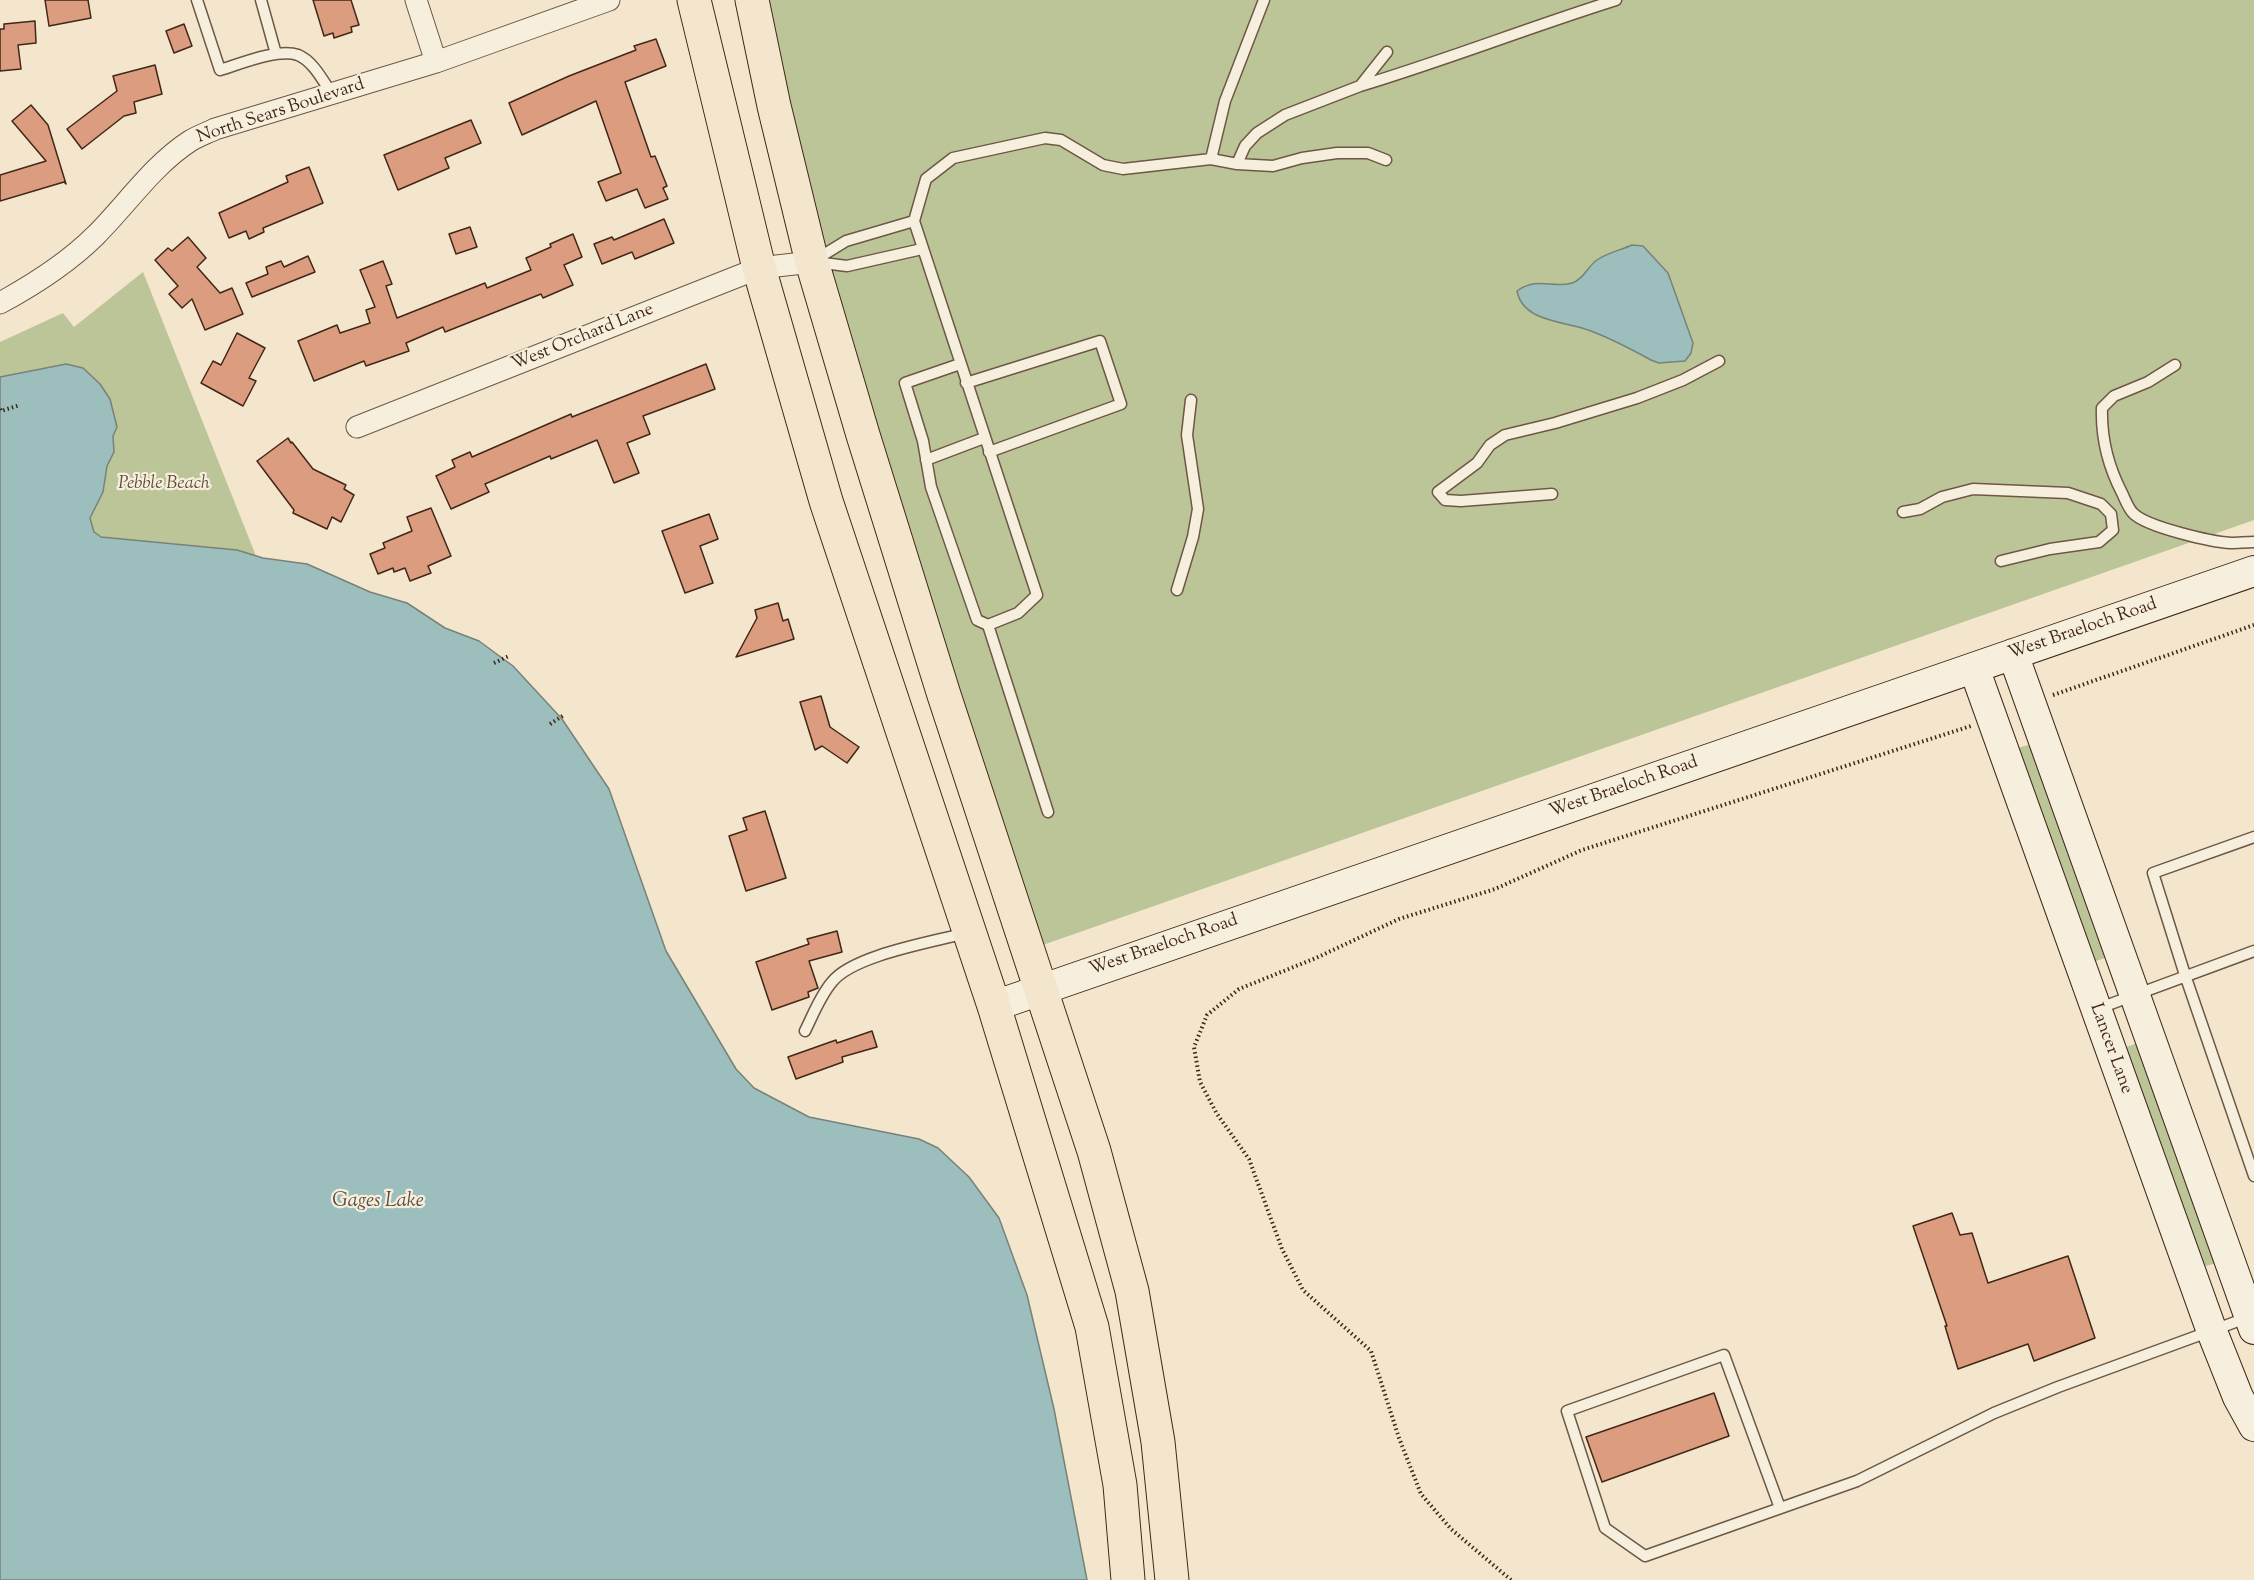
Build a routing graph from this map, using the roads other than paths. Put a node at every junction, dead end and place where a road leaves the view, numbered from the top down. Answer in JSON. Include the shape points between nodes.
{"nodes":[{"id":1,"x":197,"y":0,"type":"edge"},
{"id":2,"x":261,"y":0,"type":"edge"},
{"id":3,"x":416,"y":0,"type":"edge"},
{"id":4,"x":609,"y":0,"type":"edge"},
{"id":5,"x":694,"y":0,"type":"edge"},
{"id":6,"x":752,"y":0,"type":"edge"},
{"id":7,"x":1264,"y":0,"type":"edge"},
{"id":8,"x":1616,"y":0,"type":"edge"},
{"id":9,"x":1388,"y":52,"type":"dead end"},
{"id":10,"x":276,"y":54,"type":"junction"},
{"id":11,"x":436,"y":62,"type":"junction"},
{"id":12,"x":1360,"y":86,"type":"junction"},
{"id":13,"x":332,"y":94,"type":"junction"},
{"id":14,"x":1211,"y":159,"type":"junction"},
{"id":15,"x":1386,"y":160,"type":"dead end"},
{"id":16,"x":1238,"y":164,"type":"junction"},
{"id":17,"x":914,"y":221,"type":"junction"},
{"id":18,"x":922,"y":249,"type":"junction"},
{"id":19,"x":812,"y":262,"type":"junction"},
{"id":20,"x":759,"y":268,"type":"junction"},
{"id":21,"x":0,"y":303,"type":"edge"},
{"id":22,"x":1719,"y":361,"type":"dead end"},
{"id":23,"x":960,"y":364,"type":"junction"},
{"id":24,"x":2175,"y":365,"type":"dead end"},
{"id":25,"x":966,"y":383,"type":"junction"},
{"id":26,"x":1191,"y":400,"type":"dead end"},
{"id":27,"x":357,"y":428,"type":"dead end"},
{"id":28,"x":984,"y":438,"type":"junction"},
{"id":29,"x":989,"y":452,"type":"junction"},
{"id":30,"x":926,"y":460,"type":"junction"},
{"id":31,"x":1552,"y":494,"type":"dead end"},
{"id":32,"x":1903,"y":512,"type":"dead end"},
{"id":33,"x":2254,"y":542,"type":"edge"},
{"id":34,"x":2001,"y":561,"type":"dead end"},
{"id":35,"x":2254,"y":571,"type":"edge"},
{"id":36,"x":1177,"y":590,"type":"dead end"},
{"id":37,"x":988,"y":625,"type":"junction"},
{"id":38,"x":2013,"y":654,"type":"junction"},
{"id":39,"x":1974,"y":668,"type":"junction"},
{"id":40,"x":1048,"y":812,"type":"dead end"},
{"id":41,"x":2254,"y":837,"type":"edge"},
{"id":42,"x":970,"y":933,"type":"junction"},
{"id":43,"x":2254,"y":951,"type":"edge"},
{"id":44,"x":2185,"y":975,"type":"junction"},
{"id":45,"x":1041,"y":989,"type":"junction"},
{"id":46,"x":2134,"y":994,"type":"junction"},
{"id":47,"x":994,"y":1006,"type":"junction"},
{"id":48,"x":2096,"y":1009,"type":"junction"},
{"id":49,"x":805,"y":1031,"type":"dead end"},
{"id":50,"x":2254,"y":1176,"type":"edge"},
{"id":51,"x":2253,"y":1320,"type":"edge"},
{"id":52,"x":2211,"y":1329,"type":"junction"},
{"id":53,"x":2254,"y":1426,"type":"edge"},
{"id":54,"x":1780,"y":1508,"type":"junction"},
{"id":55,"x":1128,"y":1580,"type":"edge"},
{"id":56,"x":1172,"y":1580,"type":"edge"}],
"edges":[{"from":1,"to":10,"type":"lane","via":[[220,70]]},
{"from":2,"to":10,"type":"lane"},
{"from":3,"to":11,"type":"street"},
{"from":4,"to":11,"type":"street","name":"North Sears Boulevard"},
{"from":5,"to":20,"type":"main road"},
{"from":6,"to":19,"type":"main road"},
{"from":7,"to":14,"type":"lane","via":[[1225,101]]},
{"from":8,"to":12,"type":"lane"},
{"from":9,"to":12,"type":"lane"},
{"from":10,"to":13,"type":"lane","via":[[298,55],[316,70]]},
{"from":11,"to":13,"type":"street","name":"North Sears Boulevard"},
{"from":12,"to":16,"type":"lane","via":[[1285,115],[1257,133],[1245,146]]},
{"from":13,"to":21,"type":"street","name":"North Sears Boulevard","via":[[215,129],[190,141],[52,273]]},
{"from":14,"to":16,"type":"lane"},
{"from":14,"to":17,"type":"lane","via":[[1122,169],[1103,165],[1061,140],[1045,138],[953,158],[926,179]]},
{"from":15,"to":16,"type":"lane","via":[[1368,153],[1337,153],[1273,166]]},
{"from":17,"to":18,"type":"lane"},
{"from":17,"to":19,"type":"lane","via":[[846,241]]},
{"from":18,"to":19,"type":"lane","via":[[847,266]]},
{"from":18,"to":23,"type":"lane"},
{"from":19,"to":20,"type":"street","name":"West Orchard Lane"},
{"from":19,"to":45,"type":"main road","via":[[940,683]]},
{"from":20,"to":27,"type":"street","name":"West Orchard Lane"},
{"from":20,"to":42,"type":"main road","via":[[826,501]]},
{"from":22,"to":31,"type":"lane","via":[[1637,398],[1505,435],[1490,445],[1477,463],[1438,492],[1445,500],[1461,501]]},
{"from":23,"to":25,"type":"lane"},
{"from":23,"to":30,"type":"lane","via":[[905,383]]},
{"from":24,"to":33,"type":"lane","via":[[2114,396],[2102,408],[2101,426],[2113,475],[2134,514],[2147,522],[2230,543]]},
{"from":25,"to":28,"type":"lane"},
{"from":25,"to":29,"type":"lane","via":[[1100,341],[1121,404]]},
{"from":26,"to":36,"type":"lane","via":[[1187,435],[1198,510]]},
{"from":28,"to":29,"type":"lane"},
{"from":28,"to":30,"type":"lane"},
{"from":29,"to":37,"type":"lane","via":[[1037,595],[1018,613]]},
{"from":30,"to":37,"type":"lane","via":[[931,487],[977,620]]},
{"from":32,"to":34,"type":"lane","via":[[1920,509],[1942,496],[1973,489],[2068,493],[2101,504],[2111,514],[2113,530],[2099,542]]},
{"from":35,"to":38,"type":"street","name":"West Braeloch Road"},
{"from":37,"to":40,"type":"lane"},
{"from":38,"to":39,"type":"street","name":"West Braeloch Road"},
{"from":38,"to":46,"type":"street"},
{"from":39,"to":45,"type":"street","name":"West Braeloch Road"},
{"from":39,"to":48,"type":"street","name":"Lancer Lane"},
{"from":41,"to":44,"type":"lane","via":[[2153,873]]},
{"from":42,"to":47,"type":"main road"},
{"from":42,"to":49,"type":"lane","via":[[848,968],[831,982]]},
{"from":43,"to":44,"type":"lane"},
{"from":44,"to":46,"type":"lane"},
{"from":44,"to":50,"type":"lane"},
{"from":45,"to":47,"type":"street","name":"West Braeloch Road"},
{"from":45,"to":56,"type":"main road","via":[[1094,1151],[1132,1291],[1158,1442]]},
{"from":46,"to":48,"type":"lane"},
{"from":46,"to":51,"type":"street"},
{"from":47,"to":55,"type":"main road","via":[[1092,1327],[1120,1485]]},
{"from":48,"to":52,"type":"street","name":"Lancer Lane"},
{"from":51,"to":52,"type":"lane"},
{"from":52,"to":53,"type":"street","name":"Lancer Lane","via":[[2238,1398]]},
{"from":52,"to":54,"type":"lane","via":[[1994,1413],[1857,1481]]},
{"from":54,"to":54,"type":"lane","via":[[1724,1355],[1567,1411],[1605,1528],[1645,1556]]}]}
